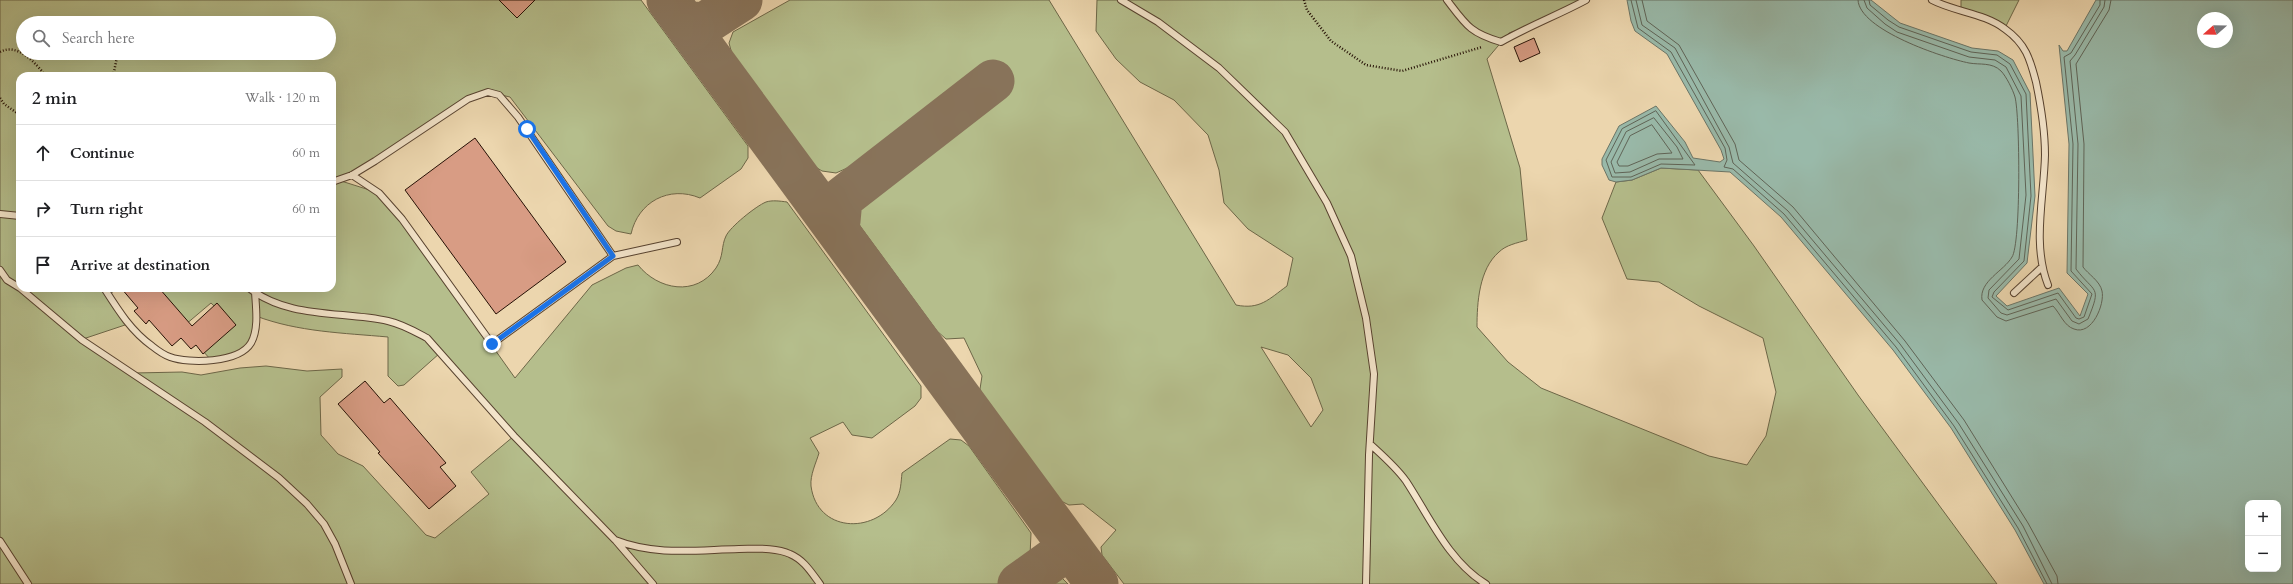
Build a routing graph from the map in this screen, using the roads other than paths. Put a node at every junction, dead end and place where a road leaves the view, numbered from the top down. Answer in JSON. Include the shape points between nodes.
{"nodes":[{"id":1,"x":1121,"y":0,"type":"edge"},
{"id":2,"x":1447,"y":0,"type":"edge"},
{"id":3,"x":1586,"y":0,"type":"edge"},
{"id":4,"x":1932,"y":0,"type":"edge"},
{"id":5,"x":352,"y":175,"type":"junction"},
{"id":6,"x":336,"y":181,"type":"edge"},
{"id":7,"x":0,"y":214,"type":"edge"},
{"id":8,"x":16,"y":216,"type":"edge"},
{"id":9,"x":677,"y":242,"type":"dead end"},
{"id":10,"x":613,"y":256,"type":"junction"},
{"id":11,"x":2042,"y":268,"type":"junction"},
{"id":12,"x":0,"y":270,"type":"edge"},
{"id":13,"x":16,"y":285,"type":"edge"},
{"id":14,"x":2048,"y":285,"type":"dead end"},
{"id":15,"x":27,"y":292,"type":"edge"},
{"id":16,"x":107,"y":292,"type":"edge"},
{"id":17,"x":255,"y":292,"type":"joint"},
{"id":18,"x":2014,"y":293,"type":"dead end"},
{"id":19,"x":1370,"y":444,"type":"junction"},
{"id":20,"x":615,"y":540,"type":"junction"},
{"id":21,"x":0,"y":541,"type":"edge"},
{"id":22,"x":28,"y":584,"type":"edge"},
{"id":23,"x":351,"y":584,"type":"edge"},
{"id":24,"x":653,"y":584,"type":"edge"},
{"id":25,"x":820,"y":584,"type":"edge"},
{"id":26,"x":1366,"y":584,"type":"edge"},
{"id":27,"x":1486,"y":584,"type":"edge"}],
"edges":[{"from":1,"to":19,"type":"lane","via":[[1158,22],[1219,68],[1279,126],[1327,203],[1351,256],[1366,318],[1374,374]]},
{"from":2,"to":3,"type":"lane","via":[[1468,27],[1482,37],[1501,42],[1526,27],[1551,18]]},
{"from":4,"to":11,"type":"lane","via":[[1947,8],[1960,10],[2005,28],[2026,48],[2041,106],[2045,154],[2040,248]]},
{"from":5,"to":6,"type":"lane"},
{"from":5,"to":10,"type":"lane","via":[[468,99],[488,92],[499,95],[518,117]]},
{"from":5,"to":10,"type":"lane","via":[[379,193],[402,218],[492,344]]},
{"from":7,"to":8,"type":"lane"},
{"from":9,"to":10,"type":"lane"},
{"from":11,"to":14,"type":"lane"},
{"from":11,"to":18,"type":"lane"},
{"from":12,"to":13,"type":"lane","via":[[7,280]]},
{"from":15,"to":23,"type":"lane","via":[[82,340],[198,418],[279,478],[324,524]]},
{"from":16,"to":17,"type":"lane","via":[[134,331],[170,357],[188,361],[224,358],[237,354],[250,344],[255,333]]},
{"from":17,"to":20,"type":"lane","via":[[298,310],[388,321],[410,328],[427,338],[514,436]]},
{"from":19,"to":26,"type":"lane"},
{"from":19,"to":27,"type":"lane","via":[[1406,481],[1422,510],[1472,576]]},
{"from":20,"to":24,"type":"lane"},
{"from":20,"to":25,"type":"lane","via":[[635,548],[655,551],[764,549],[790,553],[803,561]]},
{"from":21,"to":22,"type":"lane"}]}
